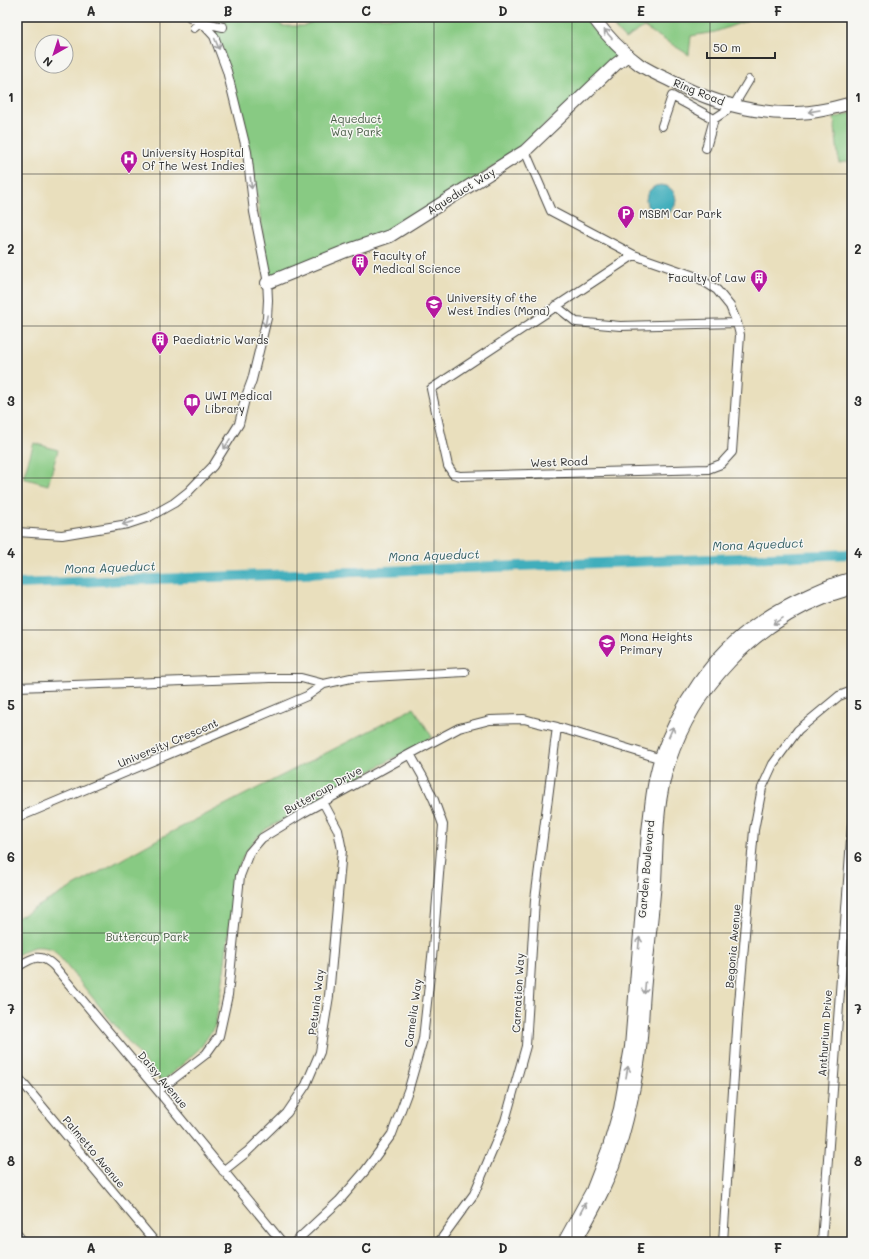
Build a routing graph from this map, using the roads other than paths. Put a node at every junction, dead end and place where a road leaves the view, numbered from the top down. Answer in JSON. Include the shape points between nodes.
{"nodes":[{"id":1,"x":190,"y":17,"type":"edge"},
{"id":2,"x":289,"y":17,"type":"edge"},
{"id":3,"x":292,"y":17,"type":"edge"},
{"id":4,"x":593,"y":17,"type":"edge"},
{"id":5,"x":197,"y":25,"type":"junction"},
{"id":6,"x":224,"y":26,"type":"dead end"},
{"id":7,"x":628,"y":55,"type":"junction"},
{"id":8,"x":749,"y":80,"type":"dead end"},
{"id":9,"x":737,"y":100,"type":"dead end"},
{"id":10,"x":852,"y":103,"type":"edge"},
{"id":11,"x":726,"y":111,"type":"dead end"},
{"id":12,"x":714,"y":119,"type":"junction"},
{"id":13,"x":662,"y":126,"type":"dead end"},
{"id":14,"x":706,"y":148,"type":"dead end"},
{"id":15,"x":525,"y":151,"type":"junction"},
{"id":16,"x":634,"y":256,"type":"junction"},
{"id":17,"x":267,"y":283,"type":"junction"},
{"id":18,"x":556,"y":306,"type":"junction"},
{"id":19,"x":737,"y":323,"type":"junction"},
{"id":20,"x":17,"y":532,"type":"edge"},
{"id":21,"x":852,"y":579,"type":"edge"},
{"id":22,"x":852,"y":588,"type":"edge"},
{"id":23,"x":466,"y":672,"type":"dead end"},
{"id":24,"x":324,"y":684,"type":"junction"},
{"id":25,"x":17,"y":687,"type":"edge"},
{"id":26,"x":852,"y":691,"type":"edge"},
{"id":27,"x":557,"y":727,"type":"junction"},
{"id":28,"x":410,"y":754,"type":"junction"},
{"id":29,"x":665,"y":760,"type":"junction"},
{"id":30,"x":323,"y":802,"type":"junction"},
{"id":31,"x":17,"y":818,"type":"edge"},
{"id":32,"x":852,"y":825,"type":"edge"},
{"id":33,"x":17,"y":967,"type":"edge"},
{"id":34,"x":17,"y":1076,"type":"edge"},
{"id":35,"x":158,"y":1091,"type":"junction"},
{"id":36,"x":223,"y":1171,"type":"junction"},
{"id":37,"x":17,"y":1234,"type":"edge"},
{"id":38,"x":24,"y":1242,"type":"edge"},
{"id":39,"x":155,"y":1242,"type":"edge"},
{"id":40,"x":282,"y":1242,"type":"edge"},
{"id":41,"x":295,"y":1242,"type":"edge"},
{"id":42,"x":439,"y":1242,"type":"edge"},
{"id":43,"x":564,"y":1242,"type":"edge"},
{"id":44,"x":575,"y":1242,"type":"edge"},
{"id":45,"x":723,"y":1242,"type":"edge"},
{"id":46,"x":822,"y":1242,"type":"edge"}],
"edges":[{"from":1,"to":5,"type":"street"},
{"from":2,"to":3,"type":"street"},
{"from":7,"to":4,"type":"street","name":"Ring Road","one_way":true},
{"from":5,"to":6,"type":"street"},
{"from":5,"to":17,"type":"street","one_way":true,"via":[[214,36],[227,71],[246,145]]},
{"from":10,"to":7,"type":"street","name":"Ring Road","one_way":true,"via":[[794,113],[733,106],[692,92],[641,65]]},
{"from":7,"to":15,"type":"street","name":"Aqueduct Way"},
{"from":8,"to":9,"type":"street"},
{"from":11,"to":12,"type":"street"},
{"from":12,"to":13,"type":"street","via":[[672,96]]},
{"from":12,"to":14,"type":"street"},
{"from":15,"to":16,"type":"street","via":[[551,211]]},
{"from":15,"to":17,"type":"street","name":"Aqueduct Way","via":[[390,236]]},
{"from":16,"to":18,"type":"street","name":"West Road"},
{"from":16,"to":19,"type":"street","name":"West Road","via":[[697,277],[717,290],[730,306]]},
{"from":17,"to":20,"type":"street","one_way":true,"via":[[267,318],[239,424],[213,466],[188,492],[149,517],[128,524],[62,534]]},
{"from":18,"to":19,"type":"street","via":[[576,322],[620,326]]},
{"from":18,"to":19,"type":"street","name":"West Road","via":[[430,389],[448,466],[453,474],[460,476],[708,469],[721,464],[732,452],[740,335]]},
{"from":29,"to":21,"type":"street","name":"Garden Boulevard","one_way":true,"via":[[670,732],[684,705],[699,682],[733,644],[755,624],[785,606],[839,582]]},
{"from":22,"to":29,"type":"street","name":"Garden Boulevard","one_way":true,"via":[[797,609],[749,642],[700,697]]},
{"from":23,"to":24,"type":"street","name":"University Crescent","via":[[351,678]]},
{"from":24,"to":25,"type":"street","name":"University Crescent","via":[[301,678],[271,678]]},
{"from":24,"to":31,"type":"street","name":"University Crescent","via":[[307,696]]},
{"from":26,"to":45,"type":"street","name":"Begonia Avenue","via":[[839,696],[798,730],[774,764],[762,788],[754,830],[738,1015]]},
{"from":27,"to":28,"type":"street","name":"Buttercup Drive","via":[[524,719],[490,720],[459,728]]},
{"from":27,"to":29,"type":"street","name":"Buttercup Drive"},
{"from":27,"to":42,"type":"street","name":"Carnation Way","via":[[535,900],[526,1046],[505,1121],[474,1194]]},
{"from":28,"to":30,"type":"street","name":"Buttercup Drive"},
{"from":28,"to":41,"type":"street","name":"Camelia Way","via":[[424,777],[443,825],[423,1039],[392,1134],[344,1195]]},
{"from":43,"to":29,"type":"street","name":"Garden Boulevard","one_way":true,"via":[[592,1191],[620,1109],[631,1047],[652,800]]},
{"from":29,"to":44,"type":"street","name":"Garden Boulevard","one_way":true,"via":[[657,824],[655,882],[642,1026],[629,1111],[603,1191]]},
{"from":30,"to":35,"type":"street","name":"Buttercup Drive","via":[[262,838],[249,853],[240,876],[228,995],[219,1036],[206,1054]]},
{"from":30,"to":36,"type":"street","name":"Petunia Way","via":[[338,830],[342,850],[329,996],[320,1052],[306,1085],[287,1113],[247,1152]]},
{"from":32,"to":46,"type":"street","name":"Anthurium Drive"},
{"from":33,"to":35,"type":"street","name":"Daisy Avenue","via":[[32,958],[49,961]]},
{"from":34,"to":39,"type":"street","name":"Palmetto Avenue"},
{"from":35,"to":36,"type":"street","name":"Daisy Avenue"},
{"from":36,"to":40,"type":"street","name":"Daisy Avenue"},
{"from":37,"to":38,"type":"street"}]}
